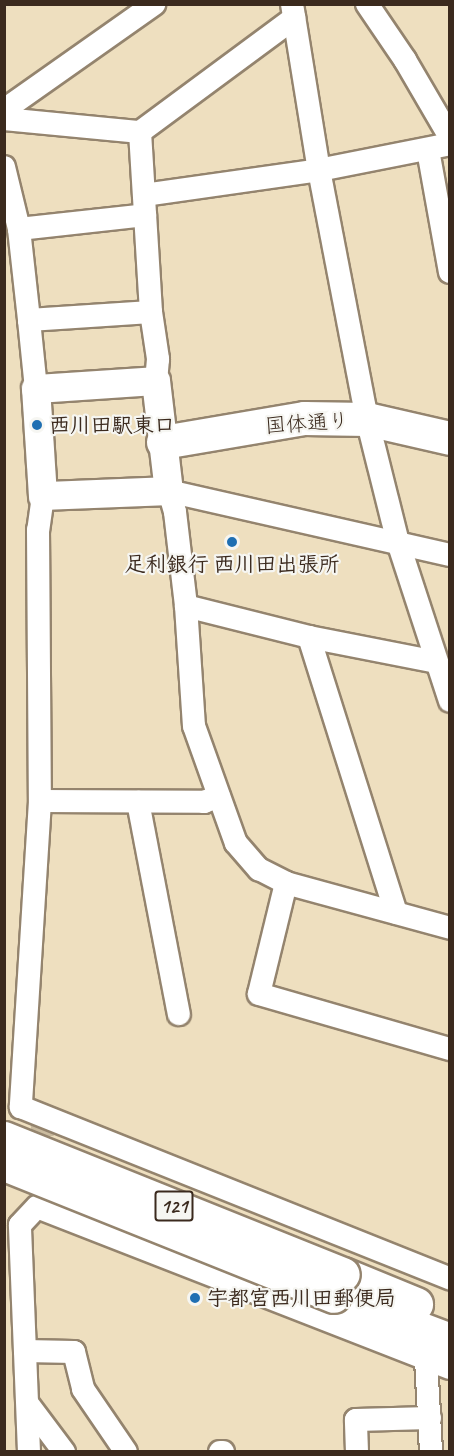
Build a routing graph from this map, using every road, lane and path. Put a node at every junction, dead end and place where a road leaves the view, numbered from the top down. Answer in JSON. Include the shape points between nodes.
{"nodes":[{"id":1,"x":154,"y":4,"type":"edge"},
{"id":2,"x":367,"y":4,"type":"edge"},
{"id":3,"x":293,"y":11,"type":"edge"},
{"id":4,"x":4,"y":110,"type":"edge"},
{"id":5,"x":4,"y":119,"type":"edge"},
{"id":6,"x":140,"y":132,"type":"junction"},
{"id":7,"x":450,"y":137,"type":"edge"},
{"id":8,"x":439,"y":147,"type":"edge"},
{"id":9,"x":4,"y":166,"type":"edge"},
{"id":10,"x":319,"y":170,"type":"junction"},
{"id":11,"x":145,"y":205,"type":"junction"},
{"id":12,"x":19,"y":229,"type":"junction"},
{"id":13,"x":450,"y":272,"type":"edge"},
{"id":14,"x":152,"y":312,"type":"junction"},
{"id":15,"x":29,"y":320,"type":"junction"},
{"id":16,"x":156,"y":381,"type":"junction"},
{"id":17,"x":36,"y":389,"type":"junction"},
{"id":18,"x":367,"y":419,"type":"junction"},
{"id":19,"x":450,"y":438,"type":"edge"},
{"id":20,"x":163,"y":442,"type":"junction"},
{"id":21,"x":169,"y":491,"type":"junction"},
{"id":22,"x":43,"y":496,"type":"junction"},
{"id":23,"x":398,"y":542,"type":"junction"},
{"id":24,"x":450,"y":555,"type":"edge"},
{"id":25,"x":186,"y":606,"type":"junction"},
{"id":26,"x":309,"y":637,"type":"junction"},
{"id":27,"x":437,"y":662,"type":"junction"},
{"id":28,"x":450,"y":701,"type":"edge"},
{"id":29,"x":219,"y":796,"type":"junction"},
{"id":30,"x":40,"y":801,"type":"junction"},
{"id":31,"x":138,"y":802,"type":"junction"},
{"id":32,"x":286,"y":883,"type":"junction"},
{"id":33,"x":396,"y":913,"type":"junction"},
{"id":34,"x":450,"y":928,"type":"edge"},
{"id":35,"x":179,"y":1014,"type":"dead end"},
{"id":36,"x":449,"y":1046,"type":"edge"},
{"id":37,"x":4,"y":1138,"type":"edge"},
{"id":38,"x":4,"y":1164,"type":"edge"},
{"id":39,"x":450,"y":1279,"type":"edge"},
{"id":40,"x":339,"y":1285,"type":"junction"},
{"id":41,"x":450,"y":1317,"type":"edge"},
{"id":42,"x":438,"y":1350,"type":"edge"},
{"id":43,"x":25,"y":1352,"type":"junction"},
{"id":44,"x":450,"y":1368,"type":"edge"},
{"id":45,"x":28,"y":1404,"type":"junction"},
{"id":46,"x":430,"y":1418,"type":"junction"},
{"id":47,"x":29,"y":1452,"type":"edge"},
{"id":48,"x":64,"y":1452,"type":"edge"},
{"id":49,"x":126,"y":1452,"type":"edge"},
{"id":50,"x":357,"y":1452,"type":"edge"},
{"id":51,"x":430,"y":1452,"type":"edge"}],
"edges":[{"from":1,"to":4,"type":"street"},
{"from":2,"to":7,"type":"street"},
{"from":3,"to":6,"type":"street"},
{"from":3,"to":10,"type":"street"},
{"from":5,"to":6,"type":"street"},
{"from":6,"to":11,"type":"street"},
{"from":8,"to":10,"type":"street"},
{"from":8,"to":13,"type":"street"},
{"from":9,"to":12,"type":"street"},
{"from":10,"to":11,"type":"street"},
{"from":10,"to":18,"type":"street"},
{"from":11,"to":12,"type":"street"},
{"from":11,"to":14,"type":"street"},
{"from":12,"to":15,"type":"street"},
{"from":14,"to":15,"type":"street"},
{"from":14,"to":16,"type":"street","via":[[158,359]]},
{"from":15,"to":17,"type":"street"},
{"from":16,"to":17,"type":"street"},
{"from":16,"to":20,"type":"street"},
{"from":17,"to":22,"type":"street"},
{"from":18,"to":19,"type":"main road","name":"国体通り"},
{"from":18,"to":20,"type":"main road","name":"国体通り","via":[[304,418]]},
{"from":18,"to":23,"type":"street"},
{"from":20,"to":21,"type":"street"},
{"from":21,"to":22,"type":"street"},
{"from":21,"to":23,"type":"street"},
{"from":21,"to":25,"type":"street"},
{"from":22,"to":30,"type":"street","via":[[38,530]]},
{"from":23,"to":24,"type":"street"},
{"from":23,"to":27,"type":"street"},
{"from":25,"to":26,"type":"street"},
{"from":25,"to":29,"type":"street","via":[[194,726]]},
{"from":26,"to":27,"type":"street"},
{"from":26,"to":33,"type":"street"},
{"from":27,"to":28,"type":"street"},
{"from":29,"to":31,"type":"street","via":[[204,802]]},
{"from":29,"to":32,"type":"street","via":[[237,843],[259,869]]},
{"from":30,"to":31,"type":"street"},
{"from":30,"to":39,"type":"street","via":[[21,1107]]},
{"from":31,"to":35,"type":"street"},
{"from":32,"to":33,"type":"street"},
{"from":32,"to":36,"type":"street","via":[[259,994]]},
{"from":33,"to":34,"type":"street"},
{"from":37,"to":40,"type":"main road","number":"121","bridge":true},
{"from":38,"to":40,"type":"main road","number":"121","bridge":true},
{"from":40,"to":41,"type":"main road","number":"121"},
{"from":40,"to":42,"type":"main road","number":"121"},
{"from":42,"to":43,"type":"street","via":[[37,1207],[20,1225]]},
{"from":42,"to":44,"type":"street"},
{"from":42,"to":46,"type":"street"},
{"from":43,"to":45,"type":"street"},
{"from":43,"to":49,"type":"street","via":[[74,1352],[83,1389]]},
{"from":45,"to":47,"type":"street"},
{"from":45,"to":48,"type":"street"},
{"from":46,"to":50,"type":"street","via":[[356,1420]]},
{"from":46,"to":51,"type":"street"}]}
